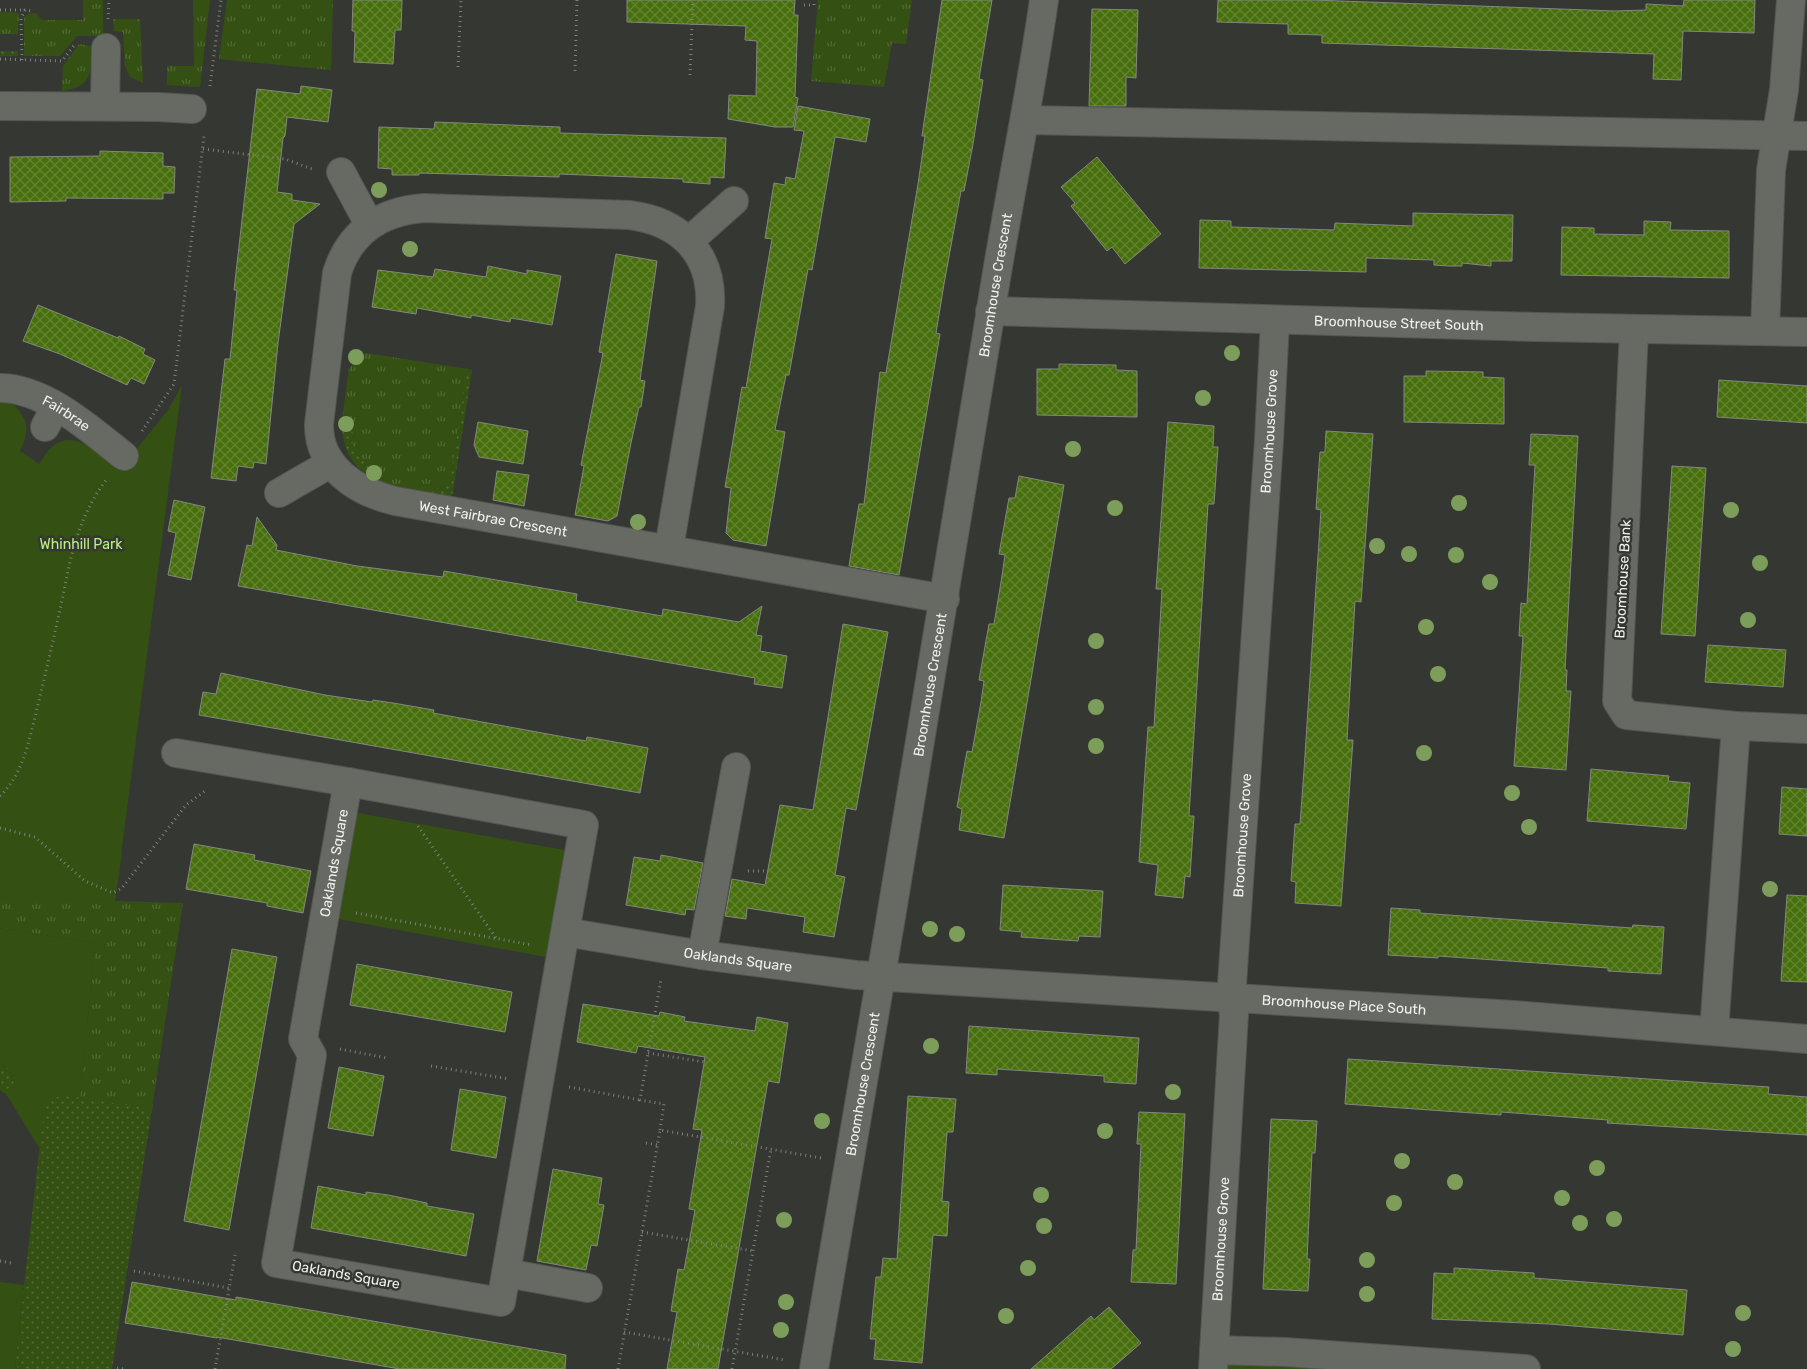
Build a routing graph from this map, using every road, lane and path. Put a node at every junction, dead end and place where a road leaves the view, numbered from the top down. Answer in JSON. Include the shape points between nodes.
{"nodes":[{"id":1,"x":221,"y":0,"type":"edge"},
{"id":2,"x":461,"y":0,"type":"edge"},
{"id":3,"x":577,"y":0,"type":"edge"},
{"id":4,"x":693,"y":0,"type":"edge"},
{"id":5,"x":814,"y":0,"type":"edge"},
{"id":6,"x":1044,"y":0,"type":"edge"},
{"id":7,"x":1791,"y":0,"type":"edge"},
{"id":8,"x":804,"y":5,"type":"dead end"},
{"id":9,"x":0,"y":10,"type":"edge"},
{"id":10,"x":25,"y":10,"type":"junction"},
{"id":11,"x":33,"y":11,"type":"dead end"},
{"id":12,"x":79,"y":38,"type":"dead end"},
{"id":13,"x":106,"y":48,"type":"dead end"},
{"id":14,"x":0,"y":59,"type":"edge"},
{"id":15,"x":22,"y":60,"type":"junction"},
{"id":16,"x":458,"y":67,"type":"dead end"},
{"id":17,"x":574,"y":70,"type":"dead end"},
{"id":18,"x":690,"y":75,"type":"dead end"},
{"id":19,"x":0,"y":106,"type":"edge"},
{"id":20,"x":104,"y":106,"type":"junction"},
{"id":21,"x":192,"y":109,"type":"joint"},
{"id":22,"x":1026,"y":120,"type":"junction"},
{"id":23,"x":1776,"y":134,"type":"junction"},
{"id":24,"x":1807,"y":136,"type":"edge"},
{"id":25,"x":203,"y":149,"type":"dead end"},
{"id":26,"x":341,"y":172,"type":"joint"},
{"id":27,"x":734,"y":200,"type":"dead end"},
{"id":28,"x":369,"y":224,"type":"junction"},
{"id":29,"x":689,"y":241,"type":"junction"},
{"id":30,"x":990,"y":311,"type":"junction"},
{"id":31,"x":1275,"y":320,"type":"junction"},
{"id":32,"x":1634,"y":329,"type":"junction"},
{"id":33,"x":1765,"y":331,"type":"junction"},
{"id":34,"x":1807,"y":332,"type":"edge"},
{"id":35,"x":0,"y":388,"type":"edge"},
{"id":36,"x":124,"y":456,"type":"dead end"},
{"id":37,"x":331,"y":463,"type":"junction"},
{"id":38,"x":279,"y":493,"type":"dead end"},
{"id":39,"x":669,"y":548,"type":"junction"},
{"id":40,"x":945,"y":599,"type":"junction"},
{"id":41,"x":1736,"y":726,"type":"junction"},
{"id":42,"x":1807,"y":729,"type":"edge"},
{"id":43,"x":176,"y":753,"type":"dead end"},
{"id":44,"x":736,"y":767,"type":"dead end"},
{"id":45,"x":348,"y":782,"type":"junction"},
{"id":46,"x":197,"y":796,"type":"dead end"},
{"id":47,"x":416,"y":822,"type":"dead end"},
{"id":48,"x":0,"y":828,"type":"edge"},
{"id":49,"x":326,"y":908,"type":"junction"},
{"id":50,"x":496,"y":938,"type":"junction"},
{"id":51,"x":564,"y":941,"type":"junction"},
{"id":52,"x":666,"y":949,"type":"junction"},
{"id":53,"x":702,"y":956,"type":"junction"},
{"id":54,"x":880,"y":976,"type":"junction"},
{"id":55,"x":1231,"y":999,"type":"junction"},
{"id":56,"x":1714,"y":1031,"type":"junction"},
{"id":57,"x":1807,"y":1039,"type":"edge"},
{"id":58,"x":305,"y":1043,"type":"junction"},
{"id":59,"x":648,"y":1053,"type":"junction"},
{"id":60,"x":387,"y":1058,"type":"dead end"},
{"id":61,"x":704,"y":1062,"type":"dead end"},
{"id":62,"x":431,"y":1066,"type":"dead end"},
{"id":63,"x":539,"y":1083,"type":"junction"},
{"id":64,"x":640,"y":1100,"type":"junction"},
{"id":65,"x":660,"y":1130,"type":"junction"},
{"id":66,"x":646,"y":1143,"type":"dead end"},
{"id":67,"x":657,"y":1145,"type":"junction"},
{"id":68,"x":771,"y":1149,"type":"junction"},
{"id":69,"x":849,"y":1163,"type":"junction"},
{"id":70,"x":642,"y":1232,"type":"junction"},
{"id":71,"x":753,"y":1251,"type":"junction"},
{"id":72,"x":235,"y":1255,"type":"dead end"},
{"id":73,"x":0,"y":1261,"type":"edge"},
{"id":74,"x":11,"y":1263,"type":"dead end"},
{"id":75,"x":134,"y":1271,"type":"dead end"},
{"id":76,"x":506,"y":1274,"type":"junction"},
{"id":77,"x":229,"y":1288,"type":"junction"},
{"id":78,"x":588,"y":1288,"type":"dead end"},
{"id":79,"x":624,"y":1332,"type":"junction"},
{"id":80,"x":736,"y":1352,"type":"junction"},
{"id":81,"x":1214,"y":1359,"type":"edge"},
{"id":82,"x":814,"y":1367,"type":"edge"},
{"id":83,"x":117,"y":1368,"type":"dead end"},
{"id":84,"x":125,"y":1369,"type":"edge"},
{"id":85,"x":215,"y":1369,"type":"edge"},
{"id":86,"x":618,"y":1369,"type":"edge"},
{"id":87,"x":732,"y":1369,"type":"edge"},
{"id":88,"x":1526,"y":1369,"type":"edge"}],
"edges":[{"from":1,"to":21,"type":"path","via":[[207,111]]},
{"from":2,"to":16,"type":"path"},
{"from":3,"to":17,"type":"path"},
{"from":4,"to":18,"type":"path"},
{"from":5,"to":8,"type":"path","via":[[814,6]]},
{"from":6,"to":22,"type":"street","name":"Broomhouse Crescent"},
{"from":7,"to":23,"type":"street","via":[[1784,90]]},
{"from":9,"to":10,"type":"path"},
{"from":10,"to":11,"type":"path"},
{"from":10,"to":15,"type":"path","via":[[21,19]]},
{"from":12,"to":15,"type":"path","via":[[62,61]]},
{"from":13,"to":20,"type":"street"},
{"from":14,"to":15,"type":"path"},
{"from":19,"to":20,"type":"street"},
{"from":20,"to":21,"type":"street"},
{"from":22,"to":23,"type":"street"},
{"from":22,"to":30,"type":"street","name":"Broomhouse Crescent"},
{"from":23,"to":24,"type":"street"},
{"from":23,"to":33,"type":"street","via":[[1771,170]]},
{"from":25,"to":26,"type":"path","via":[[285,159],[316,170]]},
{"from":26,"to":28,"type":"street"},
{"from":27,"to":29,"type":"street"},
{"from":28,"to":29,"type":"street","name":"West Fairbrae Crescent","via":[[398,212],[424,208],[629,215],[659,221]]},
{"from":28,"to":37,"type":"street","name":"West Fairbrae Crescent","via":[[344,254],[335,284],[318,424],[318,436]]},
{"from":29,"to":39,"type":"street","name":"West Fairbrae Crescent","via":[[706,272],[710,306]]},
{"from":30,"to":31,"type":"street","name":"Broomhouse Street South"},
{"from":30,"to":40,"type":"street","name":"Broomhouse Crescent"},
{"from":31,"to":32,"type":"street","name":"Broomhouse Street South"},
{"from":31,"to":55,"type":"street","name":"Broomhouse Grove"},
{"from":32,"to":33,"type":"street","name":"Broomhouse Street South"},
{"from":32,"to":41,"type":"street","name":"Broomhouse Bank","via":[[1617,701],[1626,715]]},
{"from":33,"to":34,"type":"street","name":"Broomhouse Street South"},
{"from":35,"to":36,"type":"street","name":"Fairbrae","via":[[30,394],[50,417]]},
{"from":37,"to":38,"type":"street"},
{"from":37,"to":39,"type":"street","name":"West Fairbrae Crescent","via":[[356,487],[377,497]]},
{"from":39,"to":40,"type":"street","name":"West Fairbrae Crescent"},
{"from":40,"to":54,"type":"street","name":"Broomhouse Crescent"},
{"from":41,"to":42,"type":"street","name":"Broomhouse Bank"},
{"from":41,"to":56,"type":"street"},
{"from":43,"to":45,"type":"street","name":"Oaklands Square"},
{"from":44,"to":53,"type":"street"},
{"from":45,"to":49,"type":"street","name":"Oaklands Square"},
{"from":45,"to":51,"type":"street","name":"Oaklands Square","via":[[584,826]]},
{"from":46,"to":48,"type":"path","via":[[186,805],[122,888],[113,893],[85,882],[36,837]]},
{"from":47,"to":50,"type":"path"},
{"from":49,"to":50,"type":"path"},
{"from":49,"to":58,"type":"street","name":"Oaklands Square","via":[[303,1039]]},
{"from":50,"to":51,"type":"path"},
{"from":51,"to":52,"type":"street","name":"Oaklands Square"},
{"from":51,"to":63,"type":"street","name":"Oaklands Square"},
{"from":52,"to":53,"type":"street","name":"Oaklands Square"},
{"from":52,"to":59,"type":"path"},
{"from":53,"to":54,"type":"street","name":"Oaklands Square"},
{"from":54,"to":55,"type":"street","name":"Broomhouse Place South"},
{"from":54,"to":69,"type":"street","name":"Broomhouse Crescent"},
{"from":55,"to":56,"type":"street","name":"Broomhouse Place South"},
{"from":55,"to":81,"type":"street","name":"Broomhouse Grove","via":[[1234,1014]]},
{"from":56,"to":57,"type":"street","name":"Broomhouse Place South"},
{"from":58,"to":60,"type":"path"},
{"from":58,"to":76,"type":"street","name":"Oaklands Square","via":[[312,1055],[276,1262],[501,1302]]},
{"from":59,"to":61,"type":"path"},
{"from":59,"to":64,"type":"path"},
{"from":62,"to":63,"type":"path"},
{"from":63,"to":64,"type":"path"},
{"from":63,"to":76,"type":"street","name":"Oaklands Square"},
{"from":64,"to":65,"type":"path","via":[[664,1104]]},
{"from":65,"to":67,"type":"path"},
{"from":65,"to":68,"type":"path"},
{"from":66,"to":67,"type":"path"},
{"from":67,"to":70,"type":"path"},
{"from":68,"to":69,"type":"path"},
{"from":68,"to":71,"type":"path"},
{"from":69,"to":82,"type":"street","name":"Broomhouse Crescent"},
{"from":70,"to":71,"type":"path"},
{"from":70,"to":79,"type":"path"},
{"from":71,"to":80,"type":"path"},
{"from":72,"to":77,"type":"path"},
{"from":73,"to":74,"type":"path"},
{"from":75,"to":77,"type":"path"},
{"from":76,"to":78,"type":"street"},
{"from":77,"to":85,"type":"path"},
{"from":79,"to":80,"type":"path"},
{"from":79,"to":86,"type":"path"},
{"from":80,"to":82,"type":"path"},
{"from":80,"to":87,"type":"path"},
{"from":81,"to":88,"type":"street","name":"Broomhouse Grove","via":[[1284,1352]]},
{"from":83,"to":84,"type":"path"}]}
